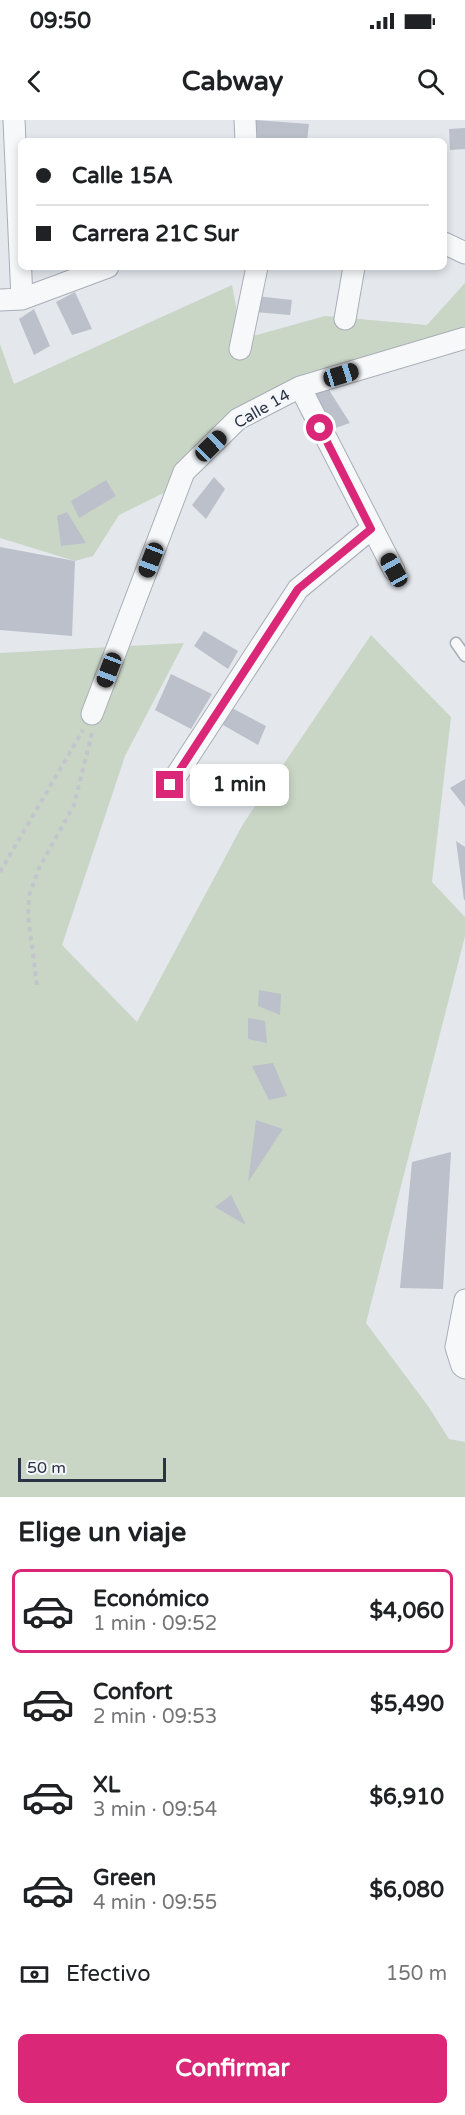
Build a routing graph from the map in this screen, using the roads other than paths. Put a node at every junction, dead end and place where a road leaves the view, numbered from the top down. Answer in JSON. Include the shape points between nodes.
{"nodes":[{"id":1,"x":14,"y":120,"type":"edge"},
{"id":2,"x":244,"y":120,"type":"edge"},
{"id":3,"x":246,"y":138,"type":"edge"},
{"id":4,"x":18,"y":210,"type":"edge"},
{"id":5,"x":447,"y":244,"type":"edge"},
{"id":6,"x":465,"y":253,"type":"edge"},
{"id":7,"x":21,"y":270,"type":"edge"},
{"id":8,"x":100,"y":270,"type":"edge"},
{"id":9,"x":256,"y":270,"type":"edge"},
{"id":10,"x":353,"y":270,"type":"edge"},
{"id":11,"x":22,"y":299,"type":"junction"},
{"id":12,"x":0,"y":300,"type":"edge"},
{"id":13,"x":345,"y":319,"type":"dead end"},
{"id":14,"x":465,"y":338,"type":"edge"},
{"id":15,"x":240,"y":349,"type":"dead end"},
{"id":16,"x":300,"y":387,"type":"junction"},
{"id":17,"x":371,"y":529,"type":"junction"},
{"id":18,"x":394,"y":570,"type":"dead end"},
{"id":19,"x":456,"y":643,"type":"dead end"},
{"id":20,"x":465,"y":656,"type":"edge"},
{"id":21,"x":92,"y":714,"type":"road end"},
{"id":22,"x":170,"y":785,"type":"dead end"},
{"id":23,"x":465,"y":1300,"type":"edge"},
{"id":24,"x":464,"y":1367,"type":"edge"}],
"edges":[{"from":1,"to":4,"type":"street"},
{"from":2,"to":3,"type":"street"},
{"from":5,"to":6,"type":"street"},
{"from":7,"to":11,"type":"street"},
{"from":8,"to":11,"type":"street"},
{"from":9,"to":15,"type":"street"},
{"from":10,"to":13,"type":"street"},
{"from":11,"to":12,"type":"street"},
{"from":14,"to":16,"type":"street","name":"Calle 14"},
{"from":16,"to":17,"type":"street"},
{"from":16,"to":21,"type":"street","name":"Calle 14","via":[[238,419],[184,472]]},
{"from":17,"to":18,"type":"street"},
{"from":17,"to":22,"type":"street","via":[[298,589]]},
{"from":19,"to":20,"type":"lane"},
{"from":23,"to":24,"type":"street","via":[[456,1347]]}]}
